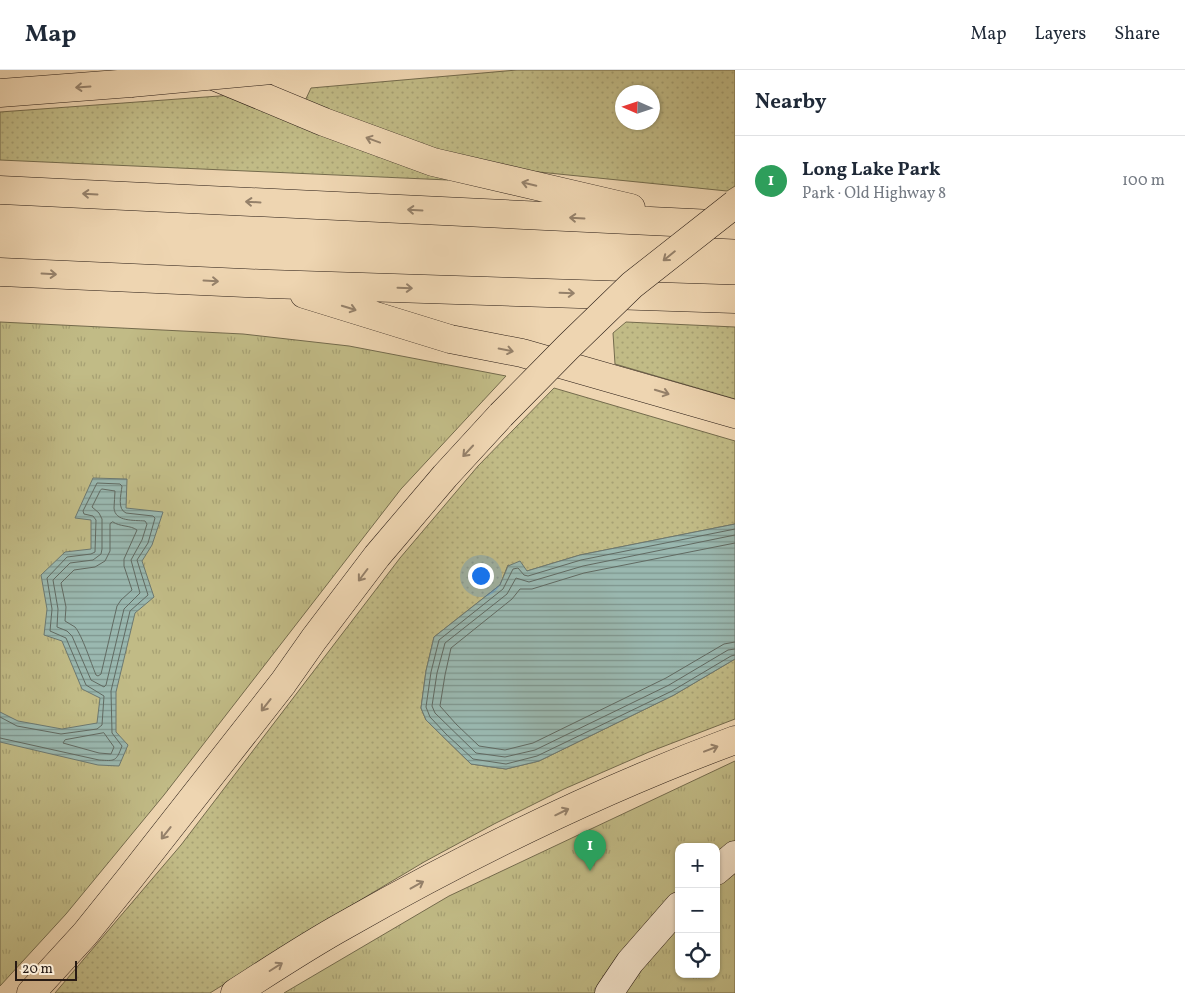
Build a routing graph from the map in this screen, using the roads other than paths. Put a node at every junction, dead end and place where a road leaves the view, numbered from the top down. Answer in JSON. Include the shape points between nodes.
{"nodes":[{"id":1,"x":199,"y":70,"type":"edge"},
{"id":2,"x":271,"y":70,"type":"edge"},
{"id":3,"x":0,"y":93,"type":"edge"},
{"id":4,"x":0,"y":190,"type":"edge"},
{"id":5,"x":735,"y":204,"type":"edge"},
{"id":6,"x":724,"y":225,"type":"edge"},
{"id":7,"x":0,"y":272,"type":"edge"},
{"id":8,"x":269,"y":284,"type":"junction"},
{"id":9,"x":735,"y":299,"type":"edge"},
{"id":10,"x":735,"y":414,"type":"edge"},
{"id":11,"x":735,"y":740,"type":"edge"},
{"id":12,"x":735,"y":855,"type":"edge"},
{"id":13,"x":720,"y":867,"type":"edge"},
{"id":14,"x":675,"y":911,"type":"edge"},
{"id":15,"x":31,"y":993,"type":"edge"},
{"id":16,"x":235,"y":993,"type":"edge"},
{"id":17,"x":609,"y":993,"type":"edge"}],
"edges":[{"from":6,"to":1,"type":"highway","one_way":true,"via":[[635,209],[433,162],[324,122]]},
{"from":2,"to":3,"type":"highway","one_way":true,"bridge":true},
{"from":6,"to":4,"type":"highway","one_way":true},
{"from":5,"to":15,"type":"highway","one_way":true,"bridge":true,"via":[[632,285],[501,415],[445,476],[377,556],[283,683],[130,878]]},
{"from":7,"to":8,"type":"highway","one_way":true},
{"from":8,"to":9,"type":"highway","one_way":true},
{"from":8,"to":10,"type":"highway","one_way":true,"via":[[450,339],[522,353]]},
{"from":16,"to":11,"type":"highway","one_way":true,"via":[[344,926],[454,865],[568,809]]},
{"from":12,"to":13,"type":"street"},
{"from":14,"to":17,"type":"street","via":[[630,962]]}]}
